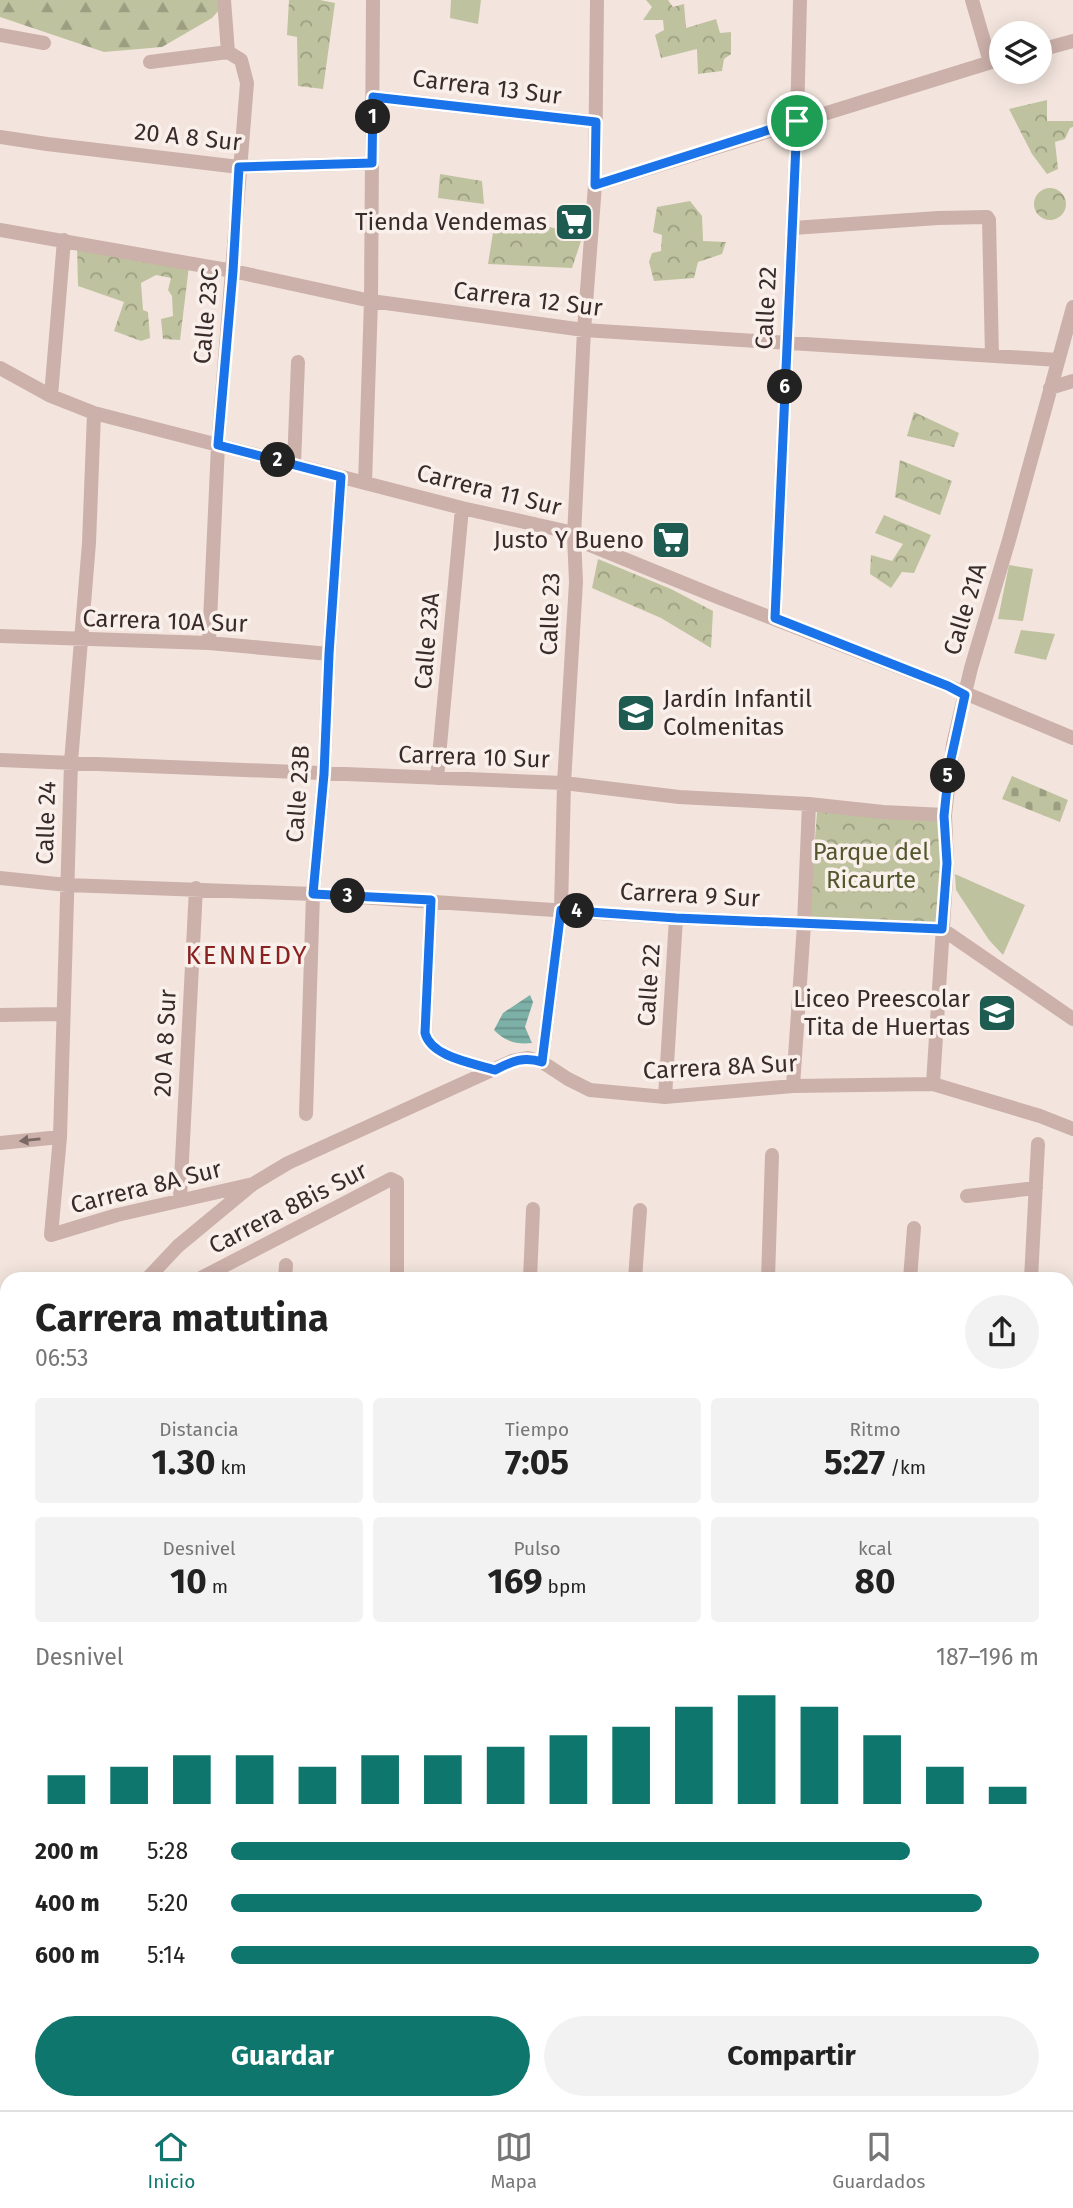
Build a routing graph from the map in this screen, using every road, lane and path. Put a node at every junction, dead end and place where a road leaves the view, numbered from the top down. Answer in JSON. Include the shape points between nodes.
{"nodes":[{"id":1,"x":223,"y":0,"type":"edge"},
{"id":2,"x":373,"y":0,"type":"edge"},
{"id":3,"x":597,"y":0,"type":"edge"},
{"id":4,"x":800,"y":0,"type":"edge"},
{"id":5,"x":972,"y":0,"type":"edge"},
{"id":6,"x":0,"y":35,"type":"edge"},
{"id":7,"x":1073,"y":41,"type":"edge"},
{"id":8,"x":44,"y":43,"type":"dead end"},
{"id":9,"x":989,"y":45,"type":"edge"},
{"id":10,"x":1052,"y":47,"type":"edge"},
{"id":11,"x":228,"y":52,"type":"junction"},
{"id":12,"x":150,"y":62,"type":"dead end"},
{"id":13,"x":989,"y":63,"type":"edge"},
{"id":14,"x":373,"y":97,"type":"junction"},
{"id":15,"x":797,"y":121,"type":"junction"},
{"id":16,"x":596,"y":122,"type":"junction"},
{"id":17,"x":0,"y":137,"type":"edge"},
{"id":18,"x":372,"y":163,"type":"junction"},
{"id":19,"x":239,"y":167,"type":"junction"},
{"id":20,"x":595,"y":185,"type":"junction"},
{"id":21,"x":793,"y":228,"type":"junction"},
{"id":22,"x":0,"y":230,"type":"edge"},
{"id":23,"x":64,"y":240,"type":"junction"},
{"id":24,"x":233,"y":271,"type":"junction"},
{"id":25,"x":371,"y":302,"type":"junction"},
{"id":26,"x":1073,"y":307,"type":"edge"},
{"id":27,"x":584,"y":330,"type":"junction"},
{"id":28,"x":787,"y":344,"type":"junction"},
{"id":29,"x":992,"y":356,"type":"junction"},
{"id":30,"x":1058,"y":360,"type":"junction"},
{"id":31,"x":298,"y":362,"type":"dead end"},
{"id":32,"x":0,"y":368,"type":"edge"},
{"id":33,"x":1073,"y":381,"type":"edge"},
{"id":34,"x":1050,"y":388,"type":"junction"},
{"id":35,"x":51,"y":396,"type":"junction"},
{"id":36,"x":94,"y":413,"type":"junction"},
{"id":37,"x":218,"y":445,"type":"junction"},
{"id":38,"x":294,"y":464,"type":"junction"},
{"id":39,"x":341,"y":477,"type":"junction"},
{"id":40,"x":365,"y":483,"type":"junction"},
{"id":41,"x":462,"y":508,"type":"junction"},
{"id":42,"x":575,"y":536,"type":"junction"},
{"id":43,"x":775,"y":618,"type":"junction"},
{"id":44,"x":0,"y":636,"type":"edge"},
{"id":45,"x":81,"y":640,"type":"junction"},
{"id":46,"x":209,"y":643,"type":"junction"},
{"id":47,"x":329,"y":654,"type":"junction"},
{"id":48,"x":965,"y":695,"type":"junction"},
{"id":49,"x":1073,"y":738,"type":"edge"},
{"id":50,"x":0,"y":760,"type":"edge"},
{"id":51,"x":71,"y":762,"type":"junction"},
{"id":52,"x":324,"y":774,"type":"junction"},
{"id":53,"x":438,"y":778,"type":"junction"},
{"id":54,"x":564,"y":783,"type":"junction"},
{"id":55,"x":809,"y":804,"type":"junction"},
{"id":56,"x":944,"y":816,"type":"junction"},
{"id":57,"x":0,"y":878,"type":"edge"},
{"id":58,"x":67,"y":885,"type":"junction"},
{"id":59,"x":196,"y":888,"type":"junction"},
{"id":60,"x":313,"y":894,"type":"junction"},
{"id":61,"x":431,"y":900,"type":"junction"},
{"id":62,"x":561,"y":910,"type":"junction"},
{"id":63,"x":676,"y":918,"type":"junction"},
{"id":64,"x":804,"y":924,"type":"junction"},
{"id":65,"x":942,"y":929,"type":"junction"},
{"id":66,"x":62,"y":1014,"type":"junction"},
{"id":67,"x":0,"y":1015,"type":"edge"},
{"id":68,"x":1073,"y":1019,"type":"edge"},
{"id":69,"x":542,"y":1062,"type":"junction"},
{"id":70,"x":495,"y":1070,"type":"junction"},
{"id":71,"x":933,"y":1084,"type":"junction"},
{"id":72,"x":793,"y":1086,"type":"junction"},
{"id":73,"x":665,"y":1097,"type":"junction"},
{"id":74,"x":306,"y":1114,"type":"dead end"},
{"id":75,"x":1073,"y":1129,"type":"edge"},
{"id":76,"x":60,"y":1137,"type":"junction"},
{"id":77,"x":0,"y":1143,"type":"edge"},
{"id":78,"x":1038,"y":1144,"type":"dead end"},
{"id":79,"x":772,"y":1155,"type":"dead end"},
{"id":80,"x":253,"y":1184,"type":"junction"},
{"id":81,"x":1036,"y":1188,"type":"junction"},
{"id":82,"x":967,"y":1196,"type":"dead end"},
{"id":83,"x":180,"y":1199,"type":"junction"},
{"id":84,"x":533,"y":1209,"type":"dead end"},
{"id":85,"x":640,"y":1210,"type":"dead end"},
{"id":86,"x":914,"y":1228,"type":"dead end"},
{"id":87,"x":51,"y":1235,"type":"joint"},
{"id":88,"x":154,"y":1272,"type":"edge"},
{"id":89,"x":212,"y":1272,"type":"edge"},
{"id":90,"x":397,"y":1272,"type":"edge"},
{"id":91,"x":530,"y":1272,"type":"edge"},
{"id":92,"x":636,"y":1272,"type":"edge"},
{"id":93,"x":768,"y":1272,"type":"edge"},
{"id":94,"x":911,"y":1272,"type":"edge"},
{"id":95,"x":1031,"y":1272,"type":"edge"}],
"edges":[{"from":1,"to":11,"type":"street","name":"Calle 23C"},
{"from":2,"to":14,"type":"street"},
{"from":3,"to":16,"type":"street","name":"Calle 23"},
{"from":4,"to":15,"type":"street","name":"Calle 22"},
{"from":5,"to":9,"type":"street"},
{"from":6,"to":8,"type":"street"},
{"from":7,"to":10,"type":"street"},
{"from":11,"to":12,"type":"street"},
{"from":11,"to":19,"type":"street","name":"Calle 23C","via":[[241,60],[247,83]]},
{"from":13,"to":15,"type":"street"},
{"from":14,"to":16,"type":"street","name":"Carrera 13 Sur"},
{"from":14,"to":18,"type":"street"},
{"from":15,"to":20,"type":"street"},
{"from":15,"to":21,"type":"street","name":"Calle 22"},
{"from":16,"to":20,"type":"street","name":"Calle 23"},
{"from":17,"to":19,"type":"street","name":"20 A 8 Sur"},
{"from":18,"to":19,"type":"street","name":"20 A 8 Sur"},
{"from":18,"to":25,"type":"street"},
{"from":19,"to":24,"type":"street","name":"Calle 23C"},
{"from":20,"to":27,"type":"street","name":"Calle 23"},
{"from":21,"to":28,"type":"street","name":"Calle 22"},
{"from":21,"to":29,"type":"street","via":[[984,216],[989,220]]},
{"from":22,"to":23,"type":"street","name":"Carrera 12 Sur"},
{"from":23,"to":24,"type":"street","name":"Carrera 12 Sur"},
{"from":23,"to":35,"type":"street"},
{"from":24,"to":25,"type":"street","name":"Carrera 12 Sur"},
{"from":24,"to":37,"type":"street","name":"Calle 23C"},
{"from":25,"to":27,"type":"street","name":"Carrera 12 Sur"},
{"from":25,"to":40,"type":"street"},
{"from":26,"to":30,"type":"street","name":"Calle 21A"},
{"from":27,"to":28,"type":"street","name":"Carrera 12 Sur"},
{"from":27,"to":42,"type":"street","name":"Calle 23"},
{"from":28,"to":29,"type":"street","name":"Carrera 12 Sur"},
{"from":28,"to":43,"type":"street","name":"Calle 22"},
{"from":29,"to":30,"type":"street","name":"Carrera 12 Sur"},
{"from":30,"to":34,"type":"street","name":"Calle 21A"},
{"from":31,"to":38,"type":"street"},
{"from":32,"to":35,"type":"street","name":"Carrera 11 Sur"},
{"from":33,"to":34,"type":"street"},
{"from":34,"to":48,"type":"street","name":"Calle 21A"},
{"from":35,"to":36,"type":"street","name":"Carrera 11 Sur"},
{"from":36,"to":37,"type":"street","name":"Carrera 11 Sur"},
{"from":36,"to":45,"type":"street","name":"Calle 24"},
{"from":37,"to":38,"type":"street","name":"Carrera 11 Sur"},
{"from":37,"to":46,"type":"street","name":"Calle 23C"},
{"from":38,"to":39,"type":"street","name":"Carrera 11 Sur"},
{"from":39,"to":40,"type":"street","name":"Carrera 11 Sur"},
{"from":39,"to":47,"type":"street","name":"Calle 23B"},
{"from":40,"to":41,"type":"street","name":"Carrera 11 Sur"},
{"from":41,"to":42,"type":"street","name":"Carrera 11 Sur"},
{"from":41,"to":53,"type":"street","name":"Calle 23A"},
{"from":42,"to":43,"type":"street","name":"Carrera 11 Sur"},
{"from":42,"to":54,"type":"street","name":"Calle 23"},
{"from":43,"to":48,"type":"street","name":"Carrera 11 Sur"},
{"from":44,"to":45,"type":"street","name":"Carrera 10A Sur"},
{"from":45,"to":46,"type":"street","name":"Carrera 10A Sur"},
{"from":45,"to":51,"type":"street","name":"Calle 24"},
{"from":46,"to":47,"type":"street","name":"Carrera 10A Sur"},
{"from":47,"to":52,"type":"street","name":"Calle 23B"},
{"from":48,"to":49,"type":"street","name":"Carrera 11 Sur"},
{"from":48,"to":56,"type":"street","name":"Calle 21A"},
{"from":50,"to":51,"type":"street","name":"Carrera 10 Sur"},
{"from":51,"to":52,"type":"street","name":"Carrera 10 Sur"},
{"from":51,"to":58,"type":"street","name":"Calle 24"},
{"from":52,"to":53,"type":"street","name":"Carrera 10 Sur"},
{"from":52,"to":60,"type":"street","name":"Calle 23B"},
{"from":53,"to":54,"type":"street","name":"Carrera 10 Sur"},
{"from":54,"to":55,"type":"street","name":"Carrera 10 Sur","via":[[680,797]]},
{"from":54,"to":62,"type":"street","name":"Calle 23"},
{"from":55,"to":56,"type":"street","name":"Carrera 10 Sur"},
{"from":55,"to":64,"type":"street"},
{"from":56,"to":65,"type":"street","name":"Calle 21A","via":[[947,863]]},
{"from":57,"to":58,"type":"street","name":"Carrera 9 Sur"},
{"from":58,"to":59,"type":"street","name":"Carrera 9 Sur"},
{"from":58,"to":66,"type":"street","name":"Calle 24"},
{"from":59,"to":60,"type":"street","name":"Carrera 9 Sur"},
{"from":59,"to":83,"type":"street","name":"20 A 8 Sur"},
{"from":60,"to":61,"type":"street","name":"Carrera 9 Sur"},
{"from":60,"to":74,"type":"street","name":"Calle 23B"},
{"from":61,"to":62,"type":"street","name":"Carrera 9 Sur"},
{"from":61,"to":70,"type":"street","via":[[427,1042],[442,1053]]},
{"from":62,"to":63,"type":"street","name":"Carrera 9 Sur"},
{"from":62,"to":69,"type":"street","name":"Calle 23"},
{"from":63,"to":64,"type":"street","name":"Carrera 9 Sur"},
{"from":63,"to":73,"type":"street","name":"Calle 22"},
{"from":64,"to":65,"type":"street","name":"Carrera 9 Sur"},
{"from":64,"to":72,"type":"street"},
{"from":65,"to":68,"type":"street"},
{"from":65,"to":71,"type":"street","name":"Calle 21A"},
{"from":66,"to":67,"type":"street"},
{"from":66,"to":76,"type":"street","name":"Calle 24"},
{"from":69,"to":70,"type":"street","name":"Carrera 8A Sur","via":[[528,1058]]},
{"from":69,"to":73,"type":"street","name":"Carrera 8A Sur","via":[[590,1090]]},
{"from":70,"to":80,"type":"street","name":"Carrera 8A Sur","via":[[309,1153]]},
{"from":71,"to":72,"type":"street","name":"Carrera 8A Sur"},
{"from":71,"to":75,"type":"street"},
{"from":72,"to":73,"type":"street","name":"Carrera 8A Sur"},
{"from":76,"to":77,"type":"street","one_way":true},
{"from":76,"to":87,"type":"street","name":"Calle 24"},
{"from":78,"to":81,"type":"street"},
{"from":79,"to":93,"type":"street"},
{"from":80,"to":83,"type":"street","name":"Carrera 8A Sur"},
{"from":80,"to":88,"type":"street","name":"Carrera 8A Sur"},
{"from":81,"to":82,"type":"street"},
{"from":81,"to":95,"type":"street"},
{"from":83,"to":87,"type":"street","name":"Carrera 8A Sur"},
{"from":84,"to":91,"type":"street"},
{"from":85,"to":92,"type":"street"},
{"from":86,"to":94,"type":"street"},
{"from":89,"to":90,"type":"street","name":"Carrera 8Bis Sur","via":[[391,1179],[397,1182]]}]}
